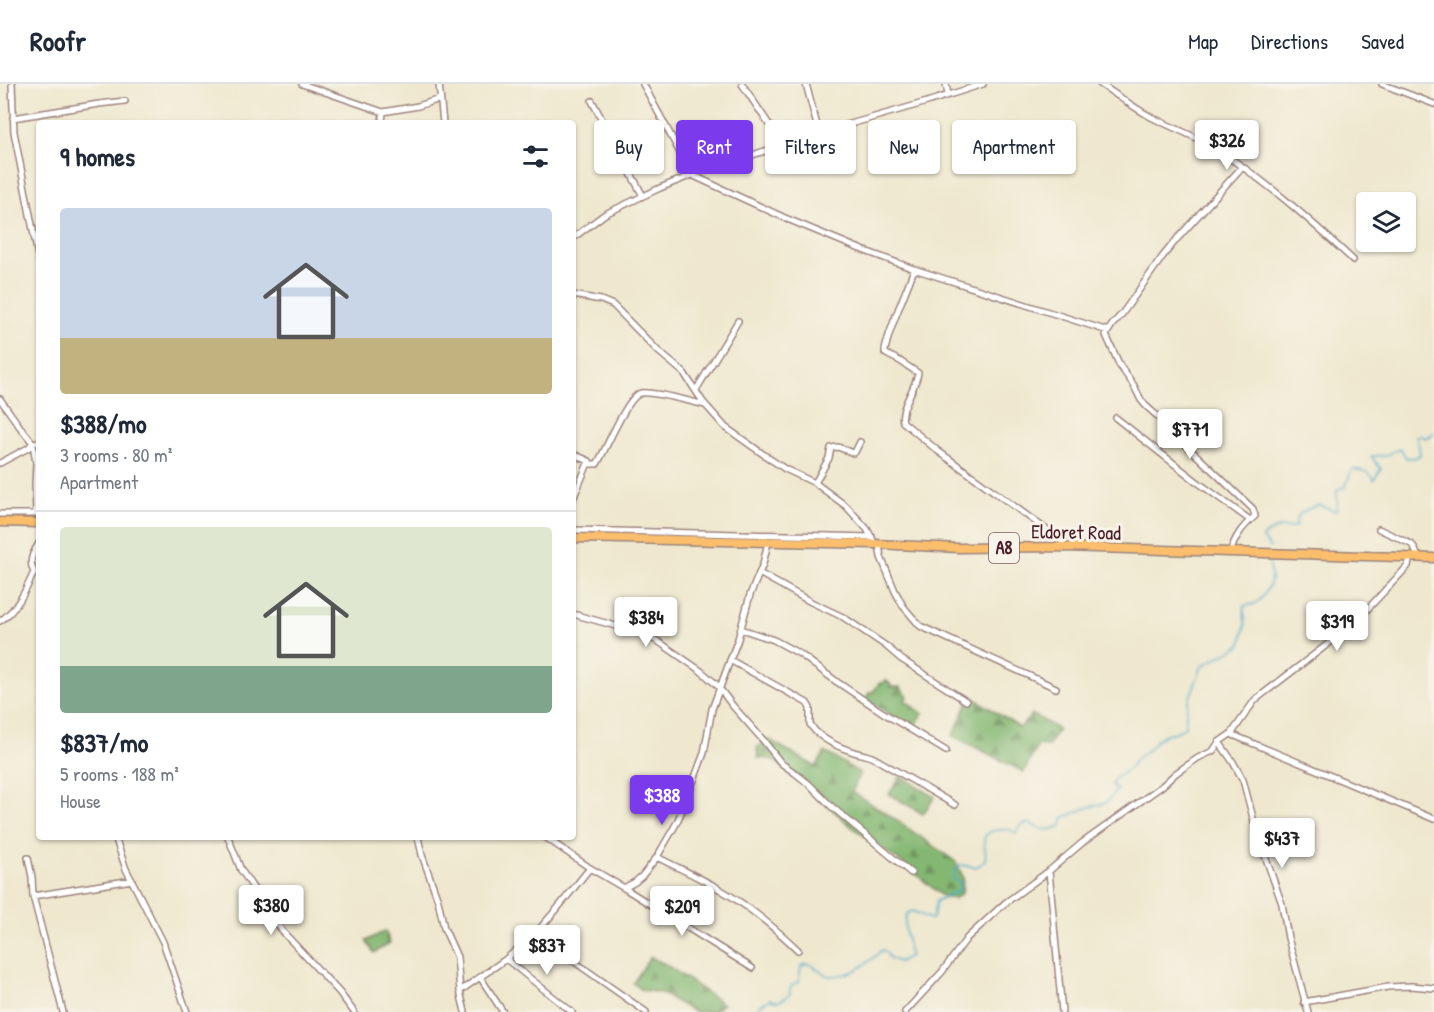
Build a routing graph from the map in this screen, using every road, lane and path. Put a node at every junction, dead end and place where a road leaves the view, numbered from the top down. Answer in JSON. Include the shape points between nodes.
{"nodes":[{"id":1,"x":12,"y":84,"type":"edge"},
{"id":2,"x":302,"y":84,"type":"edge"},
{"id":3,"x":439,"y":84,"type":"edge"},
{"id":4,"x":643,"y":84,"type":"edge"},
{"id":5,"x":742,"y":84,"type":"edge"},
{"id":6,"x":806,"y":84,"type":"edge"},
{"id":7,"x":946,"y":84,"type":"edge"},
{"id":8,"x":983,"y":84,"type":"edge"},
{"id":9,"x":1100,"y":84,"type":"edge"},
{"id":10,"x":1382,"y":84,"type":"edge"},
{"id":11,"x":948,"y":95,"type":"junction"},
{"id":12,"x":440,"y":99,"type":"junction"},
{"id":13,"x":125,"y":101,"type":"dead end"},
{"id":14,"x":592,"y":101,"type":"dead end"},
{"id":15,"x":1434,"y":104,"type":"edge"},
{"id":16,"x":383,"y":112,"type":"junction"},
{"id":17,"x":13,"y":118,"type":"junction"},
{"id":18,"x":382,"y":120,"type":"edge"},
{"id":19,"x":443,"y":120,"type":"edge"},
{"id":20,"x":766,"y":120,"type":"edge"},
{"id":21,"x":816,"y":120,"type":"edge"},
{"id":22,"x":856,"y":121,"type":"edge"},
{"id":23,"x":765,"y":151,"type":"edge"},
{"id":24,"x":1242,"y":167,"type":"junction"},
{"id":25,"x":692,"y":175,"type":"junction"},
{"id":26,"x":643,"y":196,"type":"junction"},
{"id":27,"x":36,"y":219,"type":"edge"},
{"id":28,"x":32,"y":220,"type":"junction"},
{"id":29,"x":576,"y":236,"type":"edge"},
{"id":30,"x":36,"y":243,"type":"edge"},
{"id":31,"x":1353,"y":260,"type":"dead end"},
{"id":32,"x":914,"y":269,"type":"junction"},
{"id":33,"x":576,"y":296,"type":"edge"},
{"id":34,"x":738,"y":321,"type":"dead end"},
{"id":35,"x":1108,"y":331,"type":"junction"},
{"id":36,"x":696,"y":390,"type":"junction"},
{"id":37,"x":0,"y":399,"type":"edge"},
{"id":38,"x":707,"y":406,"type":"junction"},
{"id":39,"x":1116,"y":418,"type":"dead end"},
{"id":40,"x":36,"y":442,"type":"edge"},
{"id":41,"x":860,"y":442,"type":"dead end"},
{"id":42,"x":576,"y":455,"type":"edge"},
{"id":43,"x":589,"y":460,"type":"junction"},
{"id":44,"x":0,"y":463,"type":"edge"},
{"id":45,"x":36,"y":463,"type":"edge"},
{"id":46,"x":36,"y":463,"type":"edge"},
{"id":47,"x":814,"y":483,"type":"junction"},
{"id":48,"x":576,"y":492,"type":"edge"},
{"id":49,"x":36,"y":500,"type":"edge"},
{"id":50,"x":0,"y":514,"type":"edge"},
{"id":51,"x":36,"y":514,"type":"edge"},
{"id":52,"x":1250,"y":520,"type":"junction"},
{"id":53,"x":0,"y":522,"type":"edge"},
{"id":54,"x":36,"y":523,"type":"edge"},
{"id":55,"x":1379,"y":529,"type":"dead end"},
{"id":56,"x":576,"y":530,"type":"edge"},
{"id":57,"x":576,"y":538,"type":"edge"},
{"id":58,"x":768,"y":542,"type":"junction"},
{"id":59,"x":875,"y":542,"type":"junction"},
{"id":60,"x":1063,"y":547,"type":"junction"},
{"id":61,"x":36,"y":549,"type":"edge"},
{"id":62,"x":1230,"y":553,"type":"junction"},
{"id":63,"x":1414,"y":556,"type":"junction"},
{"id":64,"x":1434,"y":558,"type":"edge"},
{"id":65,"x":34,"y":572,"type":"junction"},
{"id":66,"x":759,"y":573,"type":"junction"},
{"id":67,"x":36,"y":575,"type":"edge"},
{"id":68,"x":576,"y":615,"type":"edge"},
{"id":69,"x":0,"y":621,"type":"edge"},
{"id":70,"x":741,"y":629,"type":"junction"},
{"id":71,"x":730,"y":660,"type":"junction"},
{"id":72,"x":719,"y":688,"type":"junction"},
{"id":73,"x":1056,"y":688,"type":"dead end"},
{"id":74,"x":966,"y":701,"type":"dead end"},
{"id":75,"x":1232,"y":733,"type":"junction"},
{"id":76,"x":1219,"y":742,"type":"junction"},
{"id":77,"x":946,"y":751,"type":"dead end"},
{"id":78,"x":955,"y":806,"type":"dead end"},
{"id":79,"x":1434,"y":819,"type":"edge"},
{"id":80,"x":116,"y":840,"type":"edge"},
{"id":81,"x":229,"y":840,"type":"edge"},
{"id":82,"x":419,"y":840,"type":"edge"},
{"id":83,"x":549,"y":840,"type":"edge"},
{"id":84,"x":657,"y":857,"type":"junction"},
{"id":85,"x":28,"y":858,"type":"dead end"},
{"id":86,"x":590,"y":868,"type":"junction"},
{"id":87,"x":1049,"y":871,"type":"junction"},
{"id":88,"x":911,"y":873,"type":"dead end"},
{"id":89,"x":132,"y":880,"type":"junction"},
{"id":90,"x":624,"y":888,"type":"junction"},
{"id":91,"x":33,"y":896,"type":"junction"},
{"id":92,"x":535,"y":934,"type":"junction"},
{"id":93,"x":798,"y":950,"type":"dead end"},
{"id":94,"x":506,"y":959,"type":"junction"},
{"id":95,"x":752,"y":968,"type":"dead end"},
{"id":96,"x":480,"y":977,"type":"junction"},
{"id":97,"x":1434,"y":988,"type":"edge"},
{"id":98,"x":460,"y":992,"type":"junction"},
{"id":99,"x":1304,"y":1002,"type":"junction"},
{"id":100,"x":908,"y":1011,"type":"edge"},
{"id":101,"x":63,"y":1012,"type":"edge"},
{"id":102,"x":187,"y":1012,"type":"edge"},
{"id":103,"x":354,"y":1012,"type":"edge"},
{"id":104,"x":465,"y":1012,"type":"edge"},
{"id":105,"x":503,"y":1012,"type":"edge"},
{"id":106,"x":572,"y":1012,"type":"edge"},
{"id":107,"x":646,"y":1012,"type":"edge"},
{"id":108,"x":1062,"y":1012,"type":"edge"},
{"id":109,"x":1308,"y":1012,"type":"edge"}],
"edges":[{"from":1,"to":17,"type":"street"},
{"from":2,"to":16,"type":"street"},
{"from":3,"to":12,"type":"street"},
{"from":4,"to":25,"type":"street"},
{"from":5,"to":20,"type":"street"},
{"from":6,"to":21,"type":"street"},
{"from":7,"to":11,"type":"street"},
{"from":8,"to":11,"type":"street"},
{"from":9,"to":24,"type":"street","via":[[1148,116],[1212,146]]},
{"from":10,"to":15,"type":"street"},
{"from":11,"to":22,"type":"street"},
{"from":12,"to":16,"type":"street"},
{"from":12,"to":19,"type":"street"},
{"from":13,"to":17,"type":"street"},
{"from":14,"to":26,"type":"street"},
{"from":16,"to":18,"type":"street"},
{"from":17,"to":28,"type":"street"},
{"from":23,"to":25,"type":"street"},
{"from":24,"to":31,"type":"street"},
{"from":24,"to":35,"type":"street","via":[[1163,256]]},
{"from":25,"to":26,"type":"street"},
{"from":25,"to":32,"type":"street","via":[[785,218]]},
{"from":26,"to":29,"type":"street","via":[[605,214]]},
{"from":27,"to":28,"type":"street"},
{"from":28,"to":30,"type":"street"},
{"from":32,"to":35,"type":"street"},
{"from":32,"to":60,"type":"street","via":[[885,350],[918,373],[902,415],[903,422],[1062,541]]},
{"from":33,"to":36,"type":"street","via":[[611,303],[684,373]]},
{"from":34,"to":36,"type":"street"},
{"from":35,"to":52,"type":"street","via":[[1106,337],[1141,400],[1253,509],[1255,515]]},
{"from":36,"to":38,"type":"street"},
{"from":37,"to":40,"type":"street","via":[[20,428]]},
{"from":38,"to":43,"type":"street","via":[[637,394],[598,462],[592,465]]},
{"from":38,"to":47,"type":"street","via":[[738,436],[785,469]]},
{"from":39,"to":52,"type":"street"},
{"from":40,"to":44,"type":"street"},
{"from":40,"to":46,"type":"street"},
{"from":41,"to":47,"type":"street","via":[[853,453],[831,448],[830,458]]},
{"from":42,"to":43,"type":"street"},
{"from":43,"to":48,"type":"street"},
{"from":45,"to":49,"type":"street"},
{"from":47,"to":59,"type":"street","via":[[846,506]]},
{"from":50,"to":51,"type":"street"},
{"from":52,"to":62,"type":"street"},
{"from":53,"to":54,"type":"highway"},
{"from":55,"to":63,"type":"street","via":[[1411,544]]},
{"from":56,"to":59,"type":"street"},
{"from":57,"to":58,"type":"highway","name":"Eldoret Road","number":"A8"},
{"from":58,"to":59,"type":"highway","name":"Eldoret Road","number":"A8"},
{"from":58,"to":66,"type":"street"},
{"from":59,"to":60,"type":"highway","name":"Eldoret Road","number":"A8","via":[[959,548]]},
{"from":59,"to":73,"type":"street","via":[[903,606],[920,626]]},
{"from":60,"to":62,"type":"highway","name":"Eldoret Road","number":"A8"},
{"from":61,"to":65,"type":"street","via":[[31,560]]},
{"from":62,"to":63,"type":"highway","name":"Eldoret Road","number":"A8"},
{"from":63,"to":64,"type":"highway","name":"Eldoret Road","number":"A8"},
{"from":63,"to":75,"type":"street","via":[[1338,637],[1255,700]]},
{"from":65,"to":67,"type":"street"},
{"from":65,"to":69,"type":"street","via":[[15,606]]},
{"from":66,"to":70,"type":"street"},
{"from":66,"to":74,"type":"street","via":[[843,616]]},
{"from":68,"to":72,"type":"street","via":[[650,637]]},
{"from":70,"to":71,"type":"street"},
{"from":70,"to":77,"type":"street","via":[[800,654]]},
{"from":71,"to":72,"type":"street"},
{"from":71,"to":78,"type":"street","via":[[807,704],[810,724],[821,736],[874,758]]},
{"from":72,"to":84,"type":"street","via":[[699,769]]},
{"from":72,"to":88,"type":"street","via":[[781,764]]},
{"from":75,"to":76,"type":"street"},
{"from":75,"to":79,"type":"street"},
{"from":76,"to":87,"type":"street","via":[[1213,751],[1176,773]]},
{"from":76,"to":99,"type":"street","via":[[1243,780],[1281,904]]},
{"from":80,"to":89,"type":"street"},
{"from":81,"to":103,"type":"street","via":[[242,870],[283,932]]},
{"from":82,"to":98,"type":"street","via":[[444,928],[457,957]]},
{"from":83,"to":86,"type":"street"},
{"from":84,"to":90,"type":"street","via":[[642,876]]},
{"from":84,"to":93,"type":"street","via":[[719,888]]},
{"from":85,"to":91,"type":"street"},
{"from":86,"to":90,"type":"street"},
{"from":86,"to":92,"type":"street"},
{"from":87,"to":100,"type":"street","via":[[978,927]]},
{"from":87,"to":108,"type":"street"},
{"from":89,"to":91,"type":"street"},
{"from":89,"to":102,"type":"street","via":[[163,942]]},
{"from":90,"to":95,"type":"street"},
{"from":91,"to":101,"type":"street"},
{"from":92,"to":94,"type":"street"},
{"from":92,"to":107,"type":"street"},
{"from":94,"to":96,"type":"street"},
{"from":94,"to":106,"type":"street"},
{"from":96,"to":98,"type":"street"},
{"from":96,"to":105,"type":"street"},
{"from":97,"to":99,"type":"street","via":[[1388,987]]},
{"from":98,"to":104,"type":"street"},
{"from":99,"to":109,"type":"street"}]}
